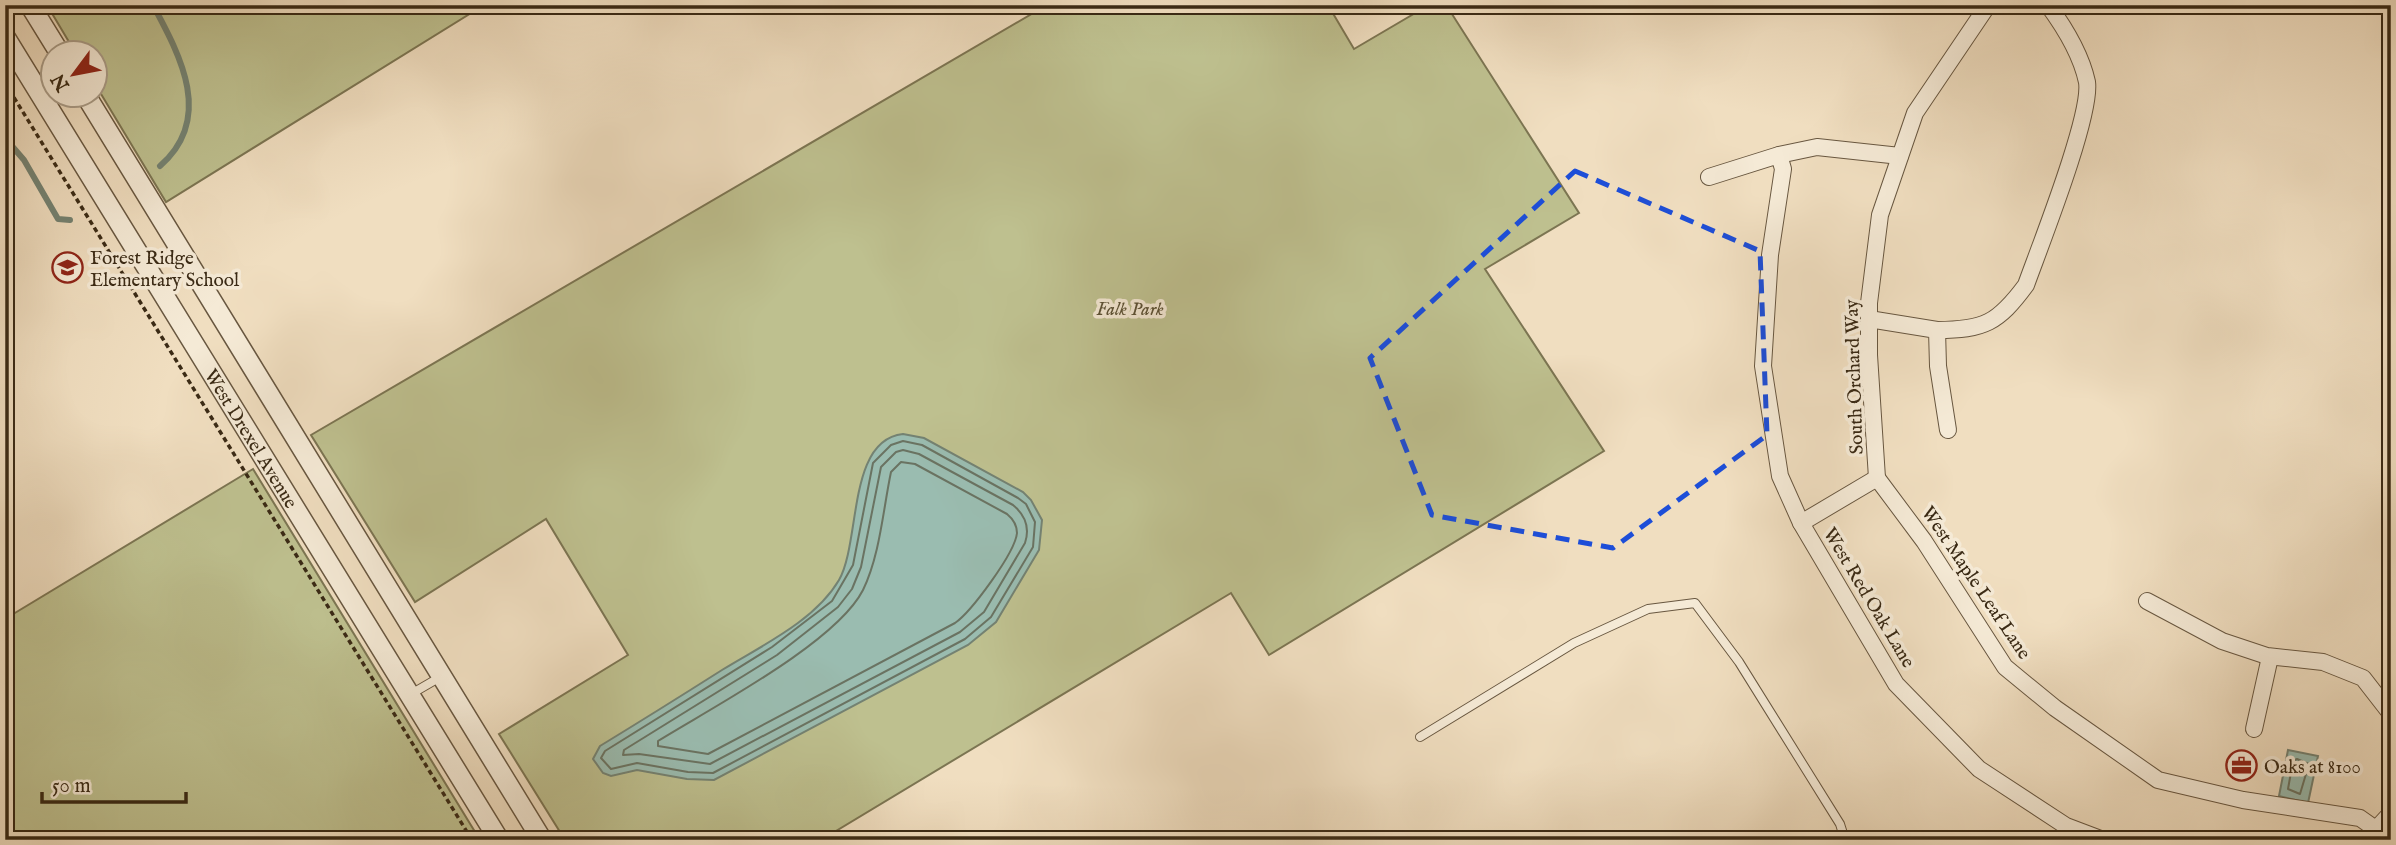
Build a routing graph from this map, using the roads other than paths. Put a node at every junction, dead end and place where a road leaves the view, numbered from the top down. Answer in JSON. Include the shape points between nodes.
{"nodes":[{"id":1,"x":30,"y":5,"type":"edge"},
{"id":2,"x":1988,"y":5,"type":"edge"},
{"id":3,"x":2048,"y":5,"type":"edge"},
{"id":4,"x":5,"y":37,"type":"edge"},
{"id":5,"x":50,"y":38,"type":"edge"},
{"id":6,"x":94,"y":108,"type":"edge"},
{"id":7,"x":1779,"y":155,"type":"junction"},
{"id":8,"x":1900,"y":156,"type":"junction"},
{"id":9,"x":1709,"y":177,"type":"dead end"},
{"id":10,"x":1870,"y":319,"type":"junction"},
{"id":11,"x":1937,"y":330,"type":"junction"},
{"id":12,"x":1948,"y":430,"type":"dead end"},
{"id":13,"x":1877,"y":478,"type":"junction"},
{"id":14,"x":1801,"y":523,"type":"junction"},
{"id":15,"x":2147,"y":601,"type":"dead end"},
{"id":16,"x":2270,"y":657,"type":"junction"},
{"id":17,"x":442,"y":676,"type":"junction"},
{"id":18,"x":411,"y":695,"type":"junction"},
{"id":19,"x":2391,"y":714,"type":"edge"},
{"id":20,"x":2254,"y":729,"type":"dead end"},
{"id":21,"x":1420,"y":737,"type":"dead end"},
{"id":22,"x":2391,"y":813,"type":"edge"},
{"id":23,"x":2371,"y":835,"type":"edge"},
{"id":24,"x":2391,"y":839,"type":"edge"},
{"id":25,"x":499,"y":840,"type":"edge"},
{"id":26,"x":542,"y":840,"type":"edge"},
{"id":27,"x":1845,"y":840,"type":"edge"},
{"id":28,"x":2103,"y":840,"type":"edge"}],
"edges":[{"from":1,"to":5,"type":"street"},
{"from":2,"to":8,"type":"street","name":"South Orchard Way","via":[[1915,113]]},
{"from":3,"to":11,"type":"street","via":[[2078,54],[2087,85],[2078,135],[2044,235],[2026,285],[2011,305],[1970,330]]},
{"from":4,"to":18,"type":"street","name":"West Drexel Avenue"},
{"from":6,"to":17,"type":"street","name":"West Drexel Avenue"},
{"from":7,"to":8,"type":"street","via":[[1817,146]]},
{"from":7,"to":9,"type":"street"},
{"from":7,"to":14,"type":"street","name":"West Red Oak Lane","via":[[1783,170],[1770,255],[1763,366],[1780,476]]},
{"from":8,"to":10,"type":"street","name":"South Orchard Way","via":[[1880,215]]},
{"from":10,"to":11,"type":"street"},
{"from":10,"to":13,"type":"street","name":"South Orchard Way"},
{"from":11,"to":12,"type":"street"},
{"from":13,"to":14,"type":"street","name":"South Orchard Way"},
{"from":13,"to":23,"type":"street","name":"West Maple Leaf Lane","via":[[1924,541],[2005,667],[2089,732],[2158,780],[2243,800],[2360,818]]},
{"from":14,"to":28,"type":"street","name":"West Red Oak Lane","via":[[1896,684],[1979,769],[2066,826]]},
{"from":15,"to":16,"type":"street","via":[[2222,642]]},
{"from":16,"to":19,"type":"street","via":[[2323,662],[2363,678]]},
{"from":16,"to":20,"type":"street"},
{"from":17,"to":18,"type":"lane"},
{"from":17,"to":26,"type":"street","name":"West Drexel Avenue"},
{"from":18,"to":25,"type":"street","name":"West Drexel Avenue"},
{"from":21,"to":27,"type":"lane","via":[[1574,643],[1648,609],[1695,603],[1739,662],[1840,824]]},
{"from":22,"to":23,"type":"street"},
{"from":23,"to":24,"type":"street","name":"West Maple Leaf Lane"}]}
